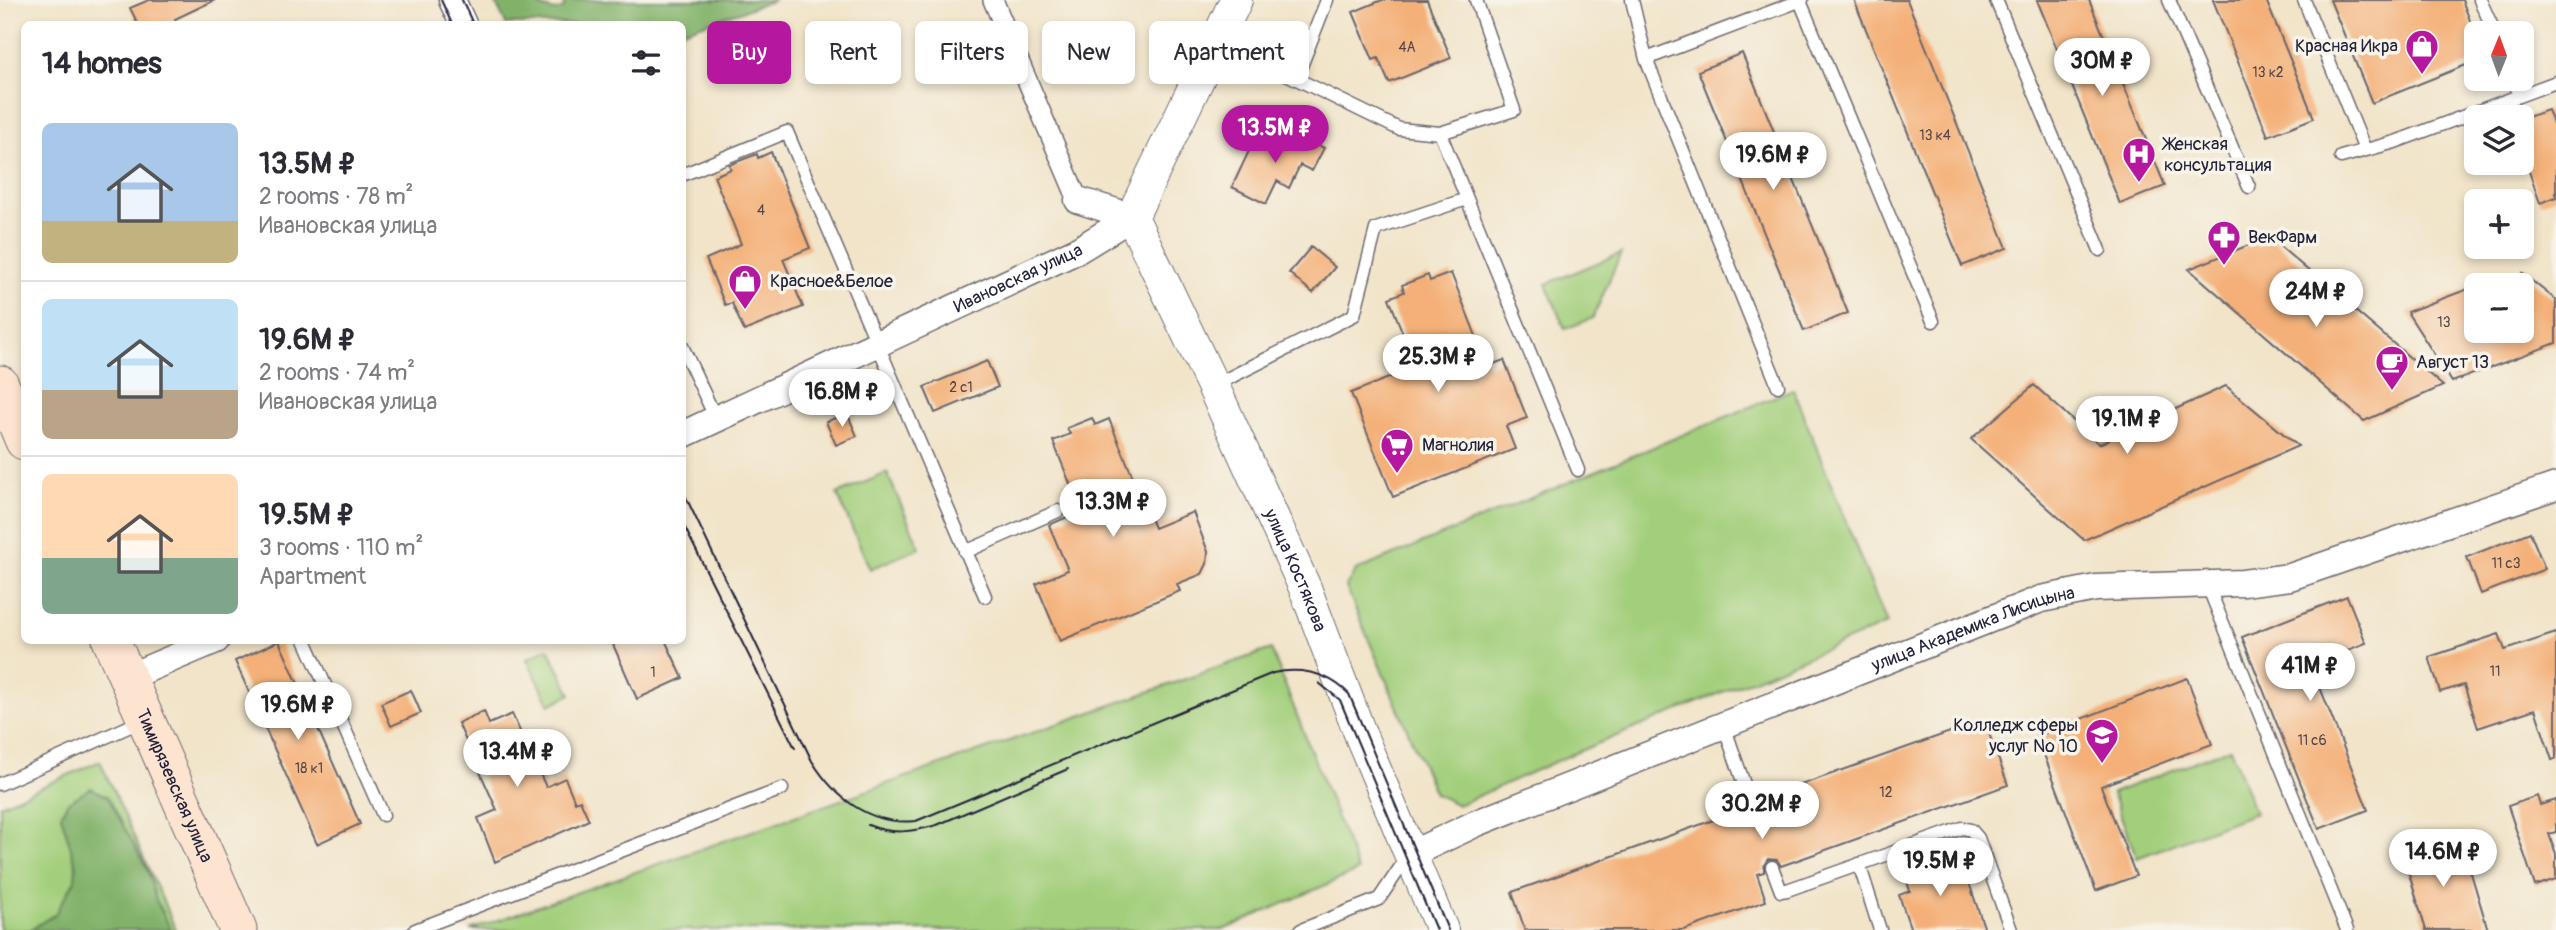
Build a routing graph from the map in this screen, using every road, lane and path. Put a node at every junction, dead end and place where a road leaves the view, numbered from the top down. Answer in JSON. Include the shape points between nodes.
{"nodes":[{"id":1,"x":452,"y":0,"type":"edge"},
{"id":2,"x":993,"y":0,"type":"edge"},
{"id":3,"x":1236,"y":0,"type":"edge"},
{"id":4,"x":1326,"y":0,"type":"edge"},
{"id":5,"x":1476,"y":0,"type":"edge"},
{"id":6,"x":1632,"y":0,"type":"edge"},
{"id":7,"x":1801,"y":0,"type":"edge"},
{"id":8,"x":1996,"y":0,"type":"edge"},
{"id":9,"x":2169,"y":0,"type":"edge"},
{"id":10,"x":2304,"y":0,"type":"edge"},
{"id":11,"x":2480,"y":0,"type":"edge"},
{"id":12,"x":462,"y":21,"type":"edge"},
{"id":13,"x":1226,"y":21,"type":"edge"},
{"id":14,"x":2489,"y":21,"type":"edge"},
{"id":15,"x":1309,"y":45,"type":"edge"},
{"id":16,"x":1646,"y":59,"type":"junction"},
{"id":17,"x":2556,"y":82,"type":"edge"},
{"id":18,"x":1196,"y":84,"type":"edge"},
{"id":19,"x":1306,"y":84,"type":"edge"},
{"id":20,"x":2518,"y":91,"type":"edge"},
{"id":21,"x":2519,"y":94,"type":"junction"},
{"id":22,"x":1440,"y":133,"type":"junction"},
{"id":23,"x":2365,"y":150,"type":"junction"},
{"id":24,"x":2341,"y":157,"type":"dead end"},
{"id":25,"x":686,"y":173,"type":"edge"},
{"id":26,"x":2249,"y":187,"type":"dead end"},
{"id":27,"x":1467,"y":199,"type":"junction"},
{"id":28,"x":1078,"y":200,"type":"joint"},
{"id":29,"x":1132,"y":217,"type":"junction"},
{"id":30,"x":2100,"y":250,"type":"dead end"},
{"id":31,"x":1933,"y":321,"type":"dead end"},
{"id":32,"x":877,"y":344,"type":"junction"},
{"id":33,"x":686,"y":355,"type":"edge"},
{"id":34,"x":0,"y":384,"type":"edge"},
{"id":35,"x":1213,"y":386,"type":"junction"},
{"id":36,"x":1778,"y":386,"type":"dead end"},
{"id":37,"x":716,"y":419,"type":"junction"},
{"id":38,"x":686,"y":433,"type":"edge"},
{"id":39,"x":21,"y":434,"type":"edge"},
{"id":40,"x":1578,"y":470,"type":"dead end"},
{"id":41,"x":2556,"y":486,"type":"edge"},
{"id":42,"x":1058,"y":511,"type":"dead end"},
{"id":43,"x":965,"y":552,"type":"junction"},
{"id":44,"x":2207,"y":584,"type":"junction"},
{"id":45,"x":985,"y":596,"type":"dead end"},
{"id":46,"x":112,"y":644,"type":"edge"},
{"id":47,"x":207,"y":644,"type":"edge"},
{"id":48,"x":307,"y":644,"type":"edge"},
{"id":49,"x":127,"y":678,"type":"junction"},
{"id":50,"x":145,"y":720,"type":"junction"},
{"id":51,"x":1724,"y":726,"type":"junction"},
{"id":52,"x":0,"y":784,"type":"edge"},
{"id":53,"x":782,"y":789,"type":"dead end"},
{"id":54,"x":1754,"y":813,"type":"dead end"},
{"id":55,"x":383,"y":815,"type":"dead end"},
{"id":56,"x":1411,"y":854,"type":"junction"},
{"id":57,"x":1859,"y":864,"type":"junction"},
{"id":58,"x":1772,"y":867,"type":"dead end"},
{"id":59,"x":238,"y":930,"type":"edge"},
{"id":60,"x":415,"y":930,"type":"edge"},
{"id":61,"x":1301,"y":930,"type":"edge"},
{"id":62,"x":1442,"y":930,"type":"edge"},
{"id":63,"x":1880,"y":930,"type":"edge"},
{"id":64,"x":2011,"y":930,"type":"edge"},
{"id":65,"x":2347,"y":930,"type":"edge"}],
"edges":[{"from":1,"to":12,"type":"street"},
{"from":2,"to":28,"type":"street"},
{"from":3,"to":13,"type":"street"},
{"from":4,"to":15,"type":"lane"},
{"from":5,"to":22,"type":"lane","via":[[1514,110]]},
{"from":6,"to":16,"type":"lane"},
{"from":7,"to":16,"type":"lane"},
{"from":7,"to":31,"type":"lane"},
{"from":8,"to":30,"type":"lane"},
{"from":9,"to":26,"type":"lane"},
{"from":10,"to":23,"type":"lane"},
{"from":11,"to":14,"type":"lane"},
{"from":16,"to":36,"type":"lane"},
{"from":17,"to":21,"type":"lane"},
{"from":18,"to":29,"type":"street"},
{"from":19,"to":22,"type":"lane","via":[[1399,129]]},
{"from":20,"to":21,"type":"lane"},
{"from":21,"to":23,"type":"lane"},
{"from":22,"to":27,"type":"lane"},
{"from":23,"to":24,"type":"lane"},
{"from":25,"to":32,"type":"lane","via":[[786,132]]},
{"from":27,"to":35,"type":"lane","via":[[1376,229],[1354,315]]},
{"from":27,"to":40,"type":"lane"},
{"from":28,"to":29,"type":"street"},
{"from":29,"to":32,"type":"street","name":"Ивановская улица","via":[[1078,250]]},
{"from":29,"to":35,"type":"street","name":"улица Костякова"},
{"from":32,"to":37,"type":"street","name":"Ивановская улица"},
{"from":32,"to":43,"type":"lane"},
{"from":33,"to":37,"type":"lane"},
{"from":34,"to":39,"type":"main road"},
{"from":35,"to":56,"type":"street","name":"улица Костякова","via":[[1305,588]]},
{"from":37,"to":38,"type":"street","name":"Ивановская улица"},
{"from":41,"to":44,"type":"street","name":"улица Академика Лисицына","via":[[2310,572]]},
{"from":42,"to":43,"type":"lane"},
{"from":43,"to":45,"type":"lane"},
{"from":44,"to":51,"type":"street","name":"улица Академика Лисицына","via":[[2096,588],[2041,599]]},
{"from":44,"to":65,"type":"lane"},
{"from":46,"to":49,"type":"main road","name":"Тимирязевская улица"},
{"from":47,"to":49,"type":"street"},
{"from":48,"to":55,"type":"lane"},
{"from":49,"to":50,"type":"main road","name":"Тимирязевская улица"},
{"from":50,"to":52,"type":"lane"},
{"from":50,"to":59,"type":"main road","name":"Тимирязевская улица"},
{"from":51,"to":54,"type":"lane"},
{"from":51,"to":56,"type":"street","name":"улица Академика Лисицына","via":[[1477,823]]},
{"from":53,"to":60,"type":"lane"},
{"from":56,"to":61,"type":"lane","via":[[1379,899]]},
{"from":56,"to":62,"type":"street","name":"улица Костякова"},
{"from":57,"to":58,"type":"lane","via":[[1781,891]]},
{"from":57,"to":63,"type":"lane"},
{"from":57,"to":64,"type":"lane","via":[[1962,828],[1971,830],[1979,838]]}]}
